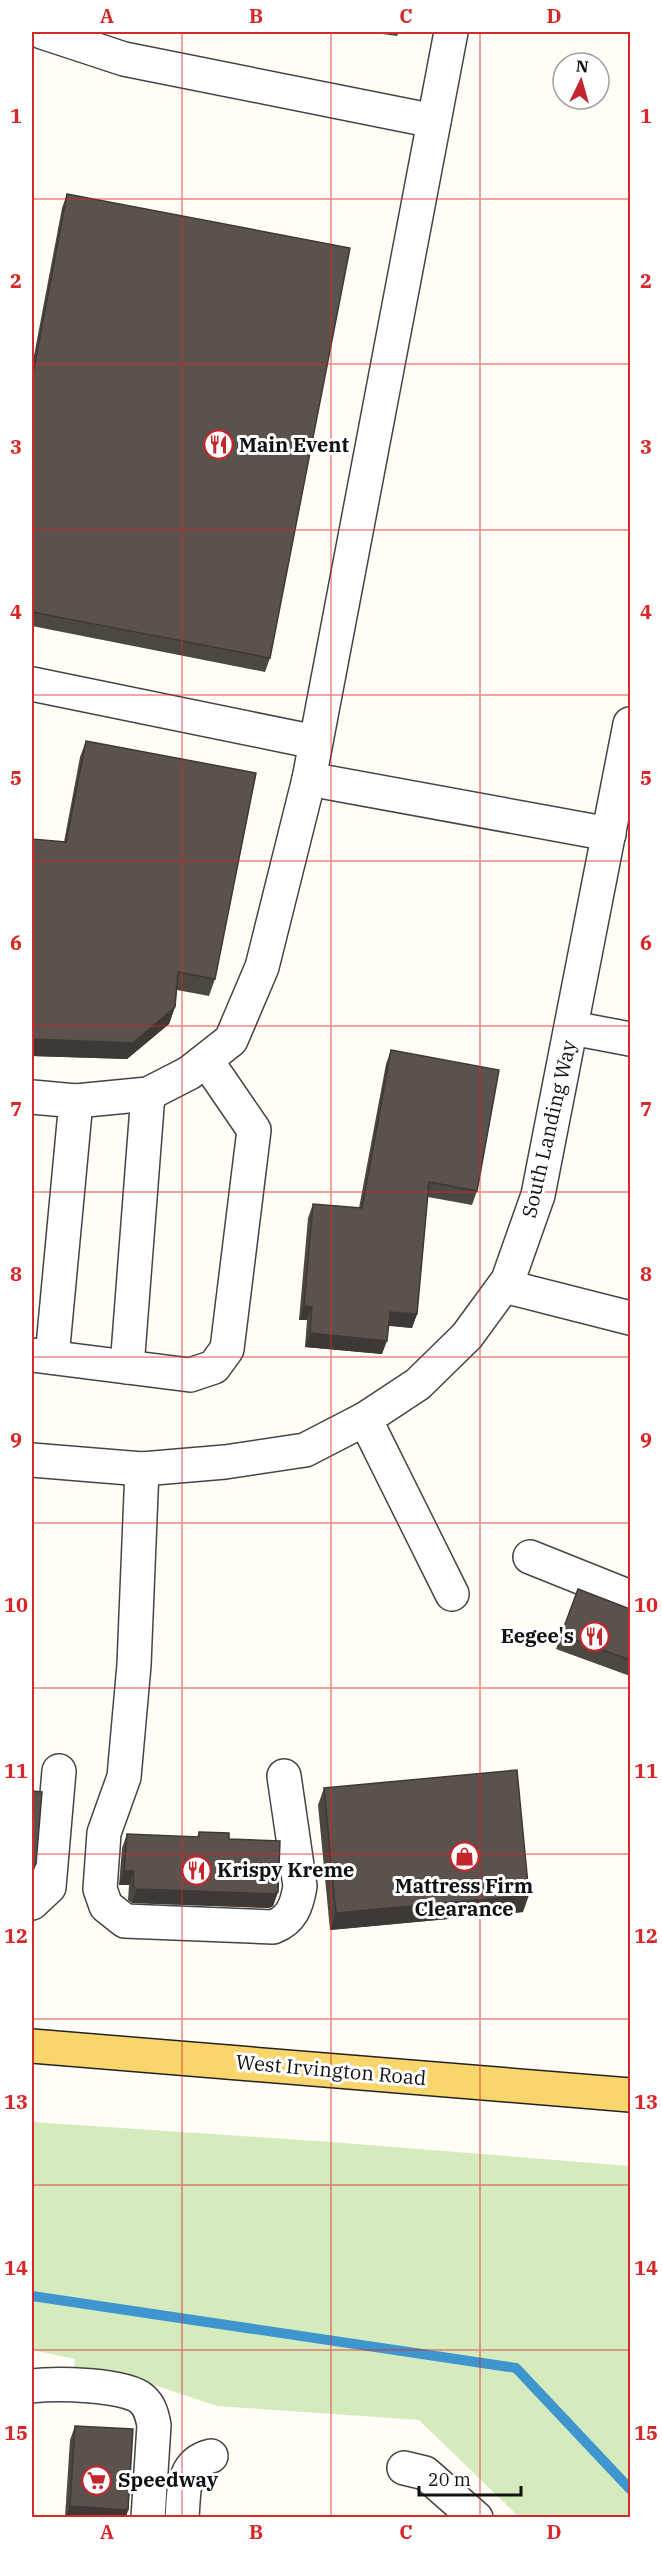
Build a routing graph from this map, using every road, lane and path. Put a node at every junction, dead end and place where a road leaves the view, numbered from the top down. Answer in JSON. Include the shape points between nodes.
{"nodes":[{"id":1,"x":42,"y":32,"type":"edge"},
{"id":2,"x":451,"y":32,"type":"edge"},
{"id":3,"x":434,"y":121,"type":"junction"},
{"id":4,"x":32,"y":684,"type":"edge"},
{"id":5,"x":630,"y":732,"type":"edge"},
{"id":6,"x":315,"y":742,"type":"junction"},
{"id":7,"x":309,"y":779,"type":"junction"},
{"id":8,"x":609,"y":834,"type":"junction"},
{"id":9,"x":572,"y":1028,"type":"junction"},
{"id":10,"x":630,"y":1039,"type":"edge"},
{"id":11,"x":206,"y":1060,"type":"junction"},
{"id":12,"x":148,"y":1094,"type":"junction"},
{"id":13,"x":32,"y":1097,"type":"edge"},
{"id":14,"x":76,"y":1101,"type":"junction"},
{"id":15,"x":504,"y":1286,"type":"junction"},
{"id":16,"x":630,"y":1318,"type":"edge"},
{"id":17,"x":42,"y":1356,"type":"edge"},
{"id":18,"x":127,"y":1367,"type":"junction"},
{"id":19,"x":365,"y":1419,"type":"junction"},
{"id":20,"x":32,"y":1460,"type":"edge"},
{"id":21,"x":142,"y":1469,"type":"junction"},
{"id":22,"x":530,"y":1557,"type":"dead end"},
{"id":23,"x":452,"y":1594,"type":"dead end"},
{"id":24,"x":630,"y":1597,"type":"edge"},
{"id":25,"x":59,"y":1771,"type":"dead end"},
{"id":26,"x":284,"y":1776,"type":"dead end"},
{"id":27,"x":32,"y":1903,"type":"edge"},
{"id":28,"x":32,"y":2046,"type":"edge"},
{"id":29,"x":630,"y":2095,"type":"edge"},
{"id":30,"x":32,"y":2386,"type":"edge"},
{"id":31,"x":211,"y":2456,"type":"dead end"},
{"id":32,"x":404,"y":2468,"type":"dead end"},
{"id":33,"x":148,"y":2517,"type":"edge"},
{"id":34,"x":182,"y":2517,"type":"edge"},
{"id":35,"x":476,"y":2517,"type":"edge"}],
"edges":[{"from":1,"to":3,"type":"street","via":[[124,59]]},
{"from":2,"to":3,"type":"street"},
{"from":3,"to":6,"type":"street"},
{"from":4,"to":6,"type":"street"},
{"from":5,"to":8,"type":"street","name":"South Landing Way"},
{"from":6,"to":7,"type":"street"},
{"from":7,"to":8,"type":"street"},
{"from":7,"to":11,"type":"street","via":[[262,967],[231,1040]]},
{"from":8,"to":9,"type":"street","name":"South Landing Way"},
{"from":9,"to":10,"type":"street"},
{"from":9,"to":15,"type":"street","name":"South Landing Way","via":[[538,1195]]},
{"from":11,"to":12,"type":"street"},
{"from":11,"to":18,"type":"street","via":[[254,1130],[226,1349],[214,1367],[190,1375]]},
{"from":12,"to":14,"type":"street"},
{"from":12,"to":18,"type":"street"},
{"from":13,"to":14,"type":"street"},
{"from":14,"to":17,"type":"street"},
{"from":15,"to":16,"type":"street"},
{"from":15,"to":19,"type":"street","name":"South Landing Way","via":[[467,1335],[418,1384]]},
{"from":17,"to":18,"type":"street"},
{"from":19,"to":21,"type":"street","name":"South Landing Way","via":[[305,1450]]},
{"from":19,"to":23,"type":"street"},
{"from":20,"to":21,"type":"street","name":"South Landing Way"},
{"from":21,"to":26,"type":"street","via":[[134,1665],[124,1777],[104,1833],[100,1889],[106,1906],[125,1921],[273,1927],[285,1923],[300,1886]]},
{"from":22,"to":24,"type":"street"},
{"from":25,"to":27,"type":"street","via":[[49,1887]]},
{"from":28,"to":29,"type":"main road","name":"West Irvington Road"},
{"from":30,"to":33,"type":"street","via":[[121,2390],[143,2400],[154,2425]]},
{"from":31,"to":34,"type":"street","via":[[195,2463],[185,2479]]},
{"from":32,"to":35,"type":"street","via":[[425,2474]]}]}
